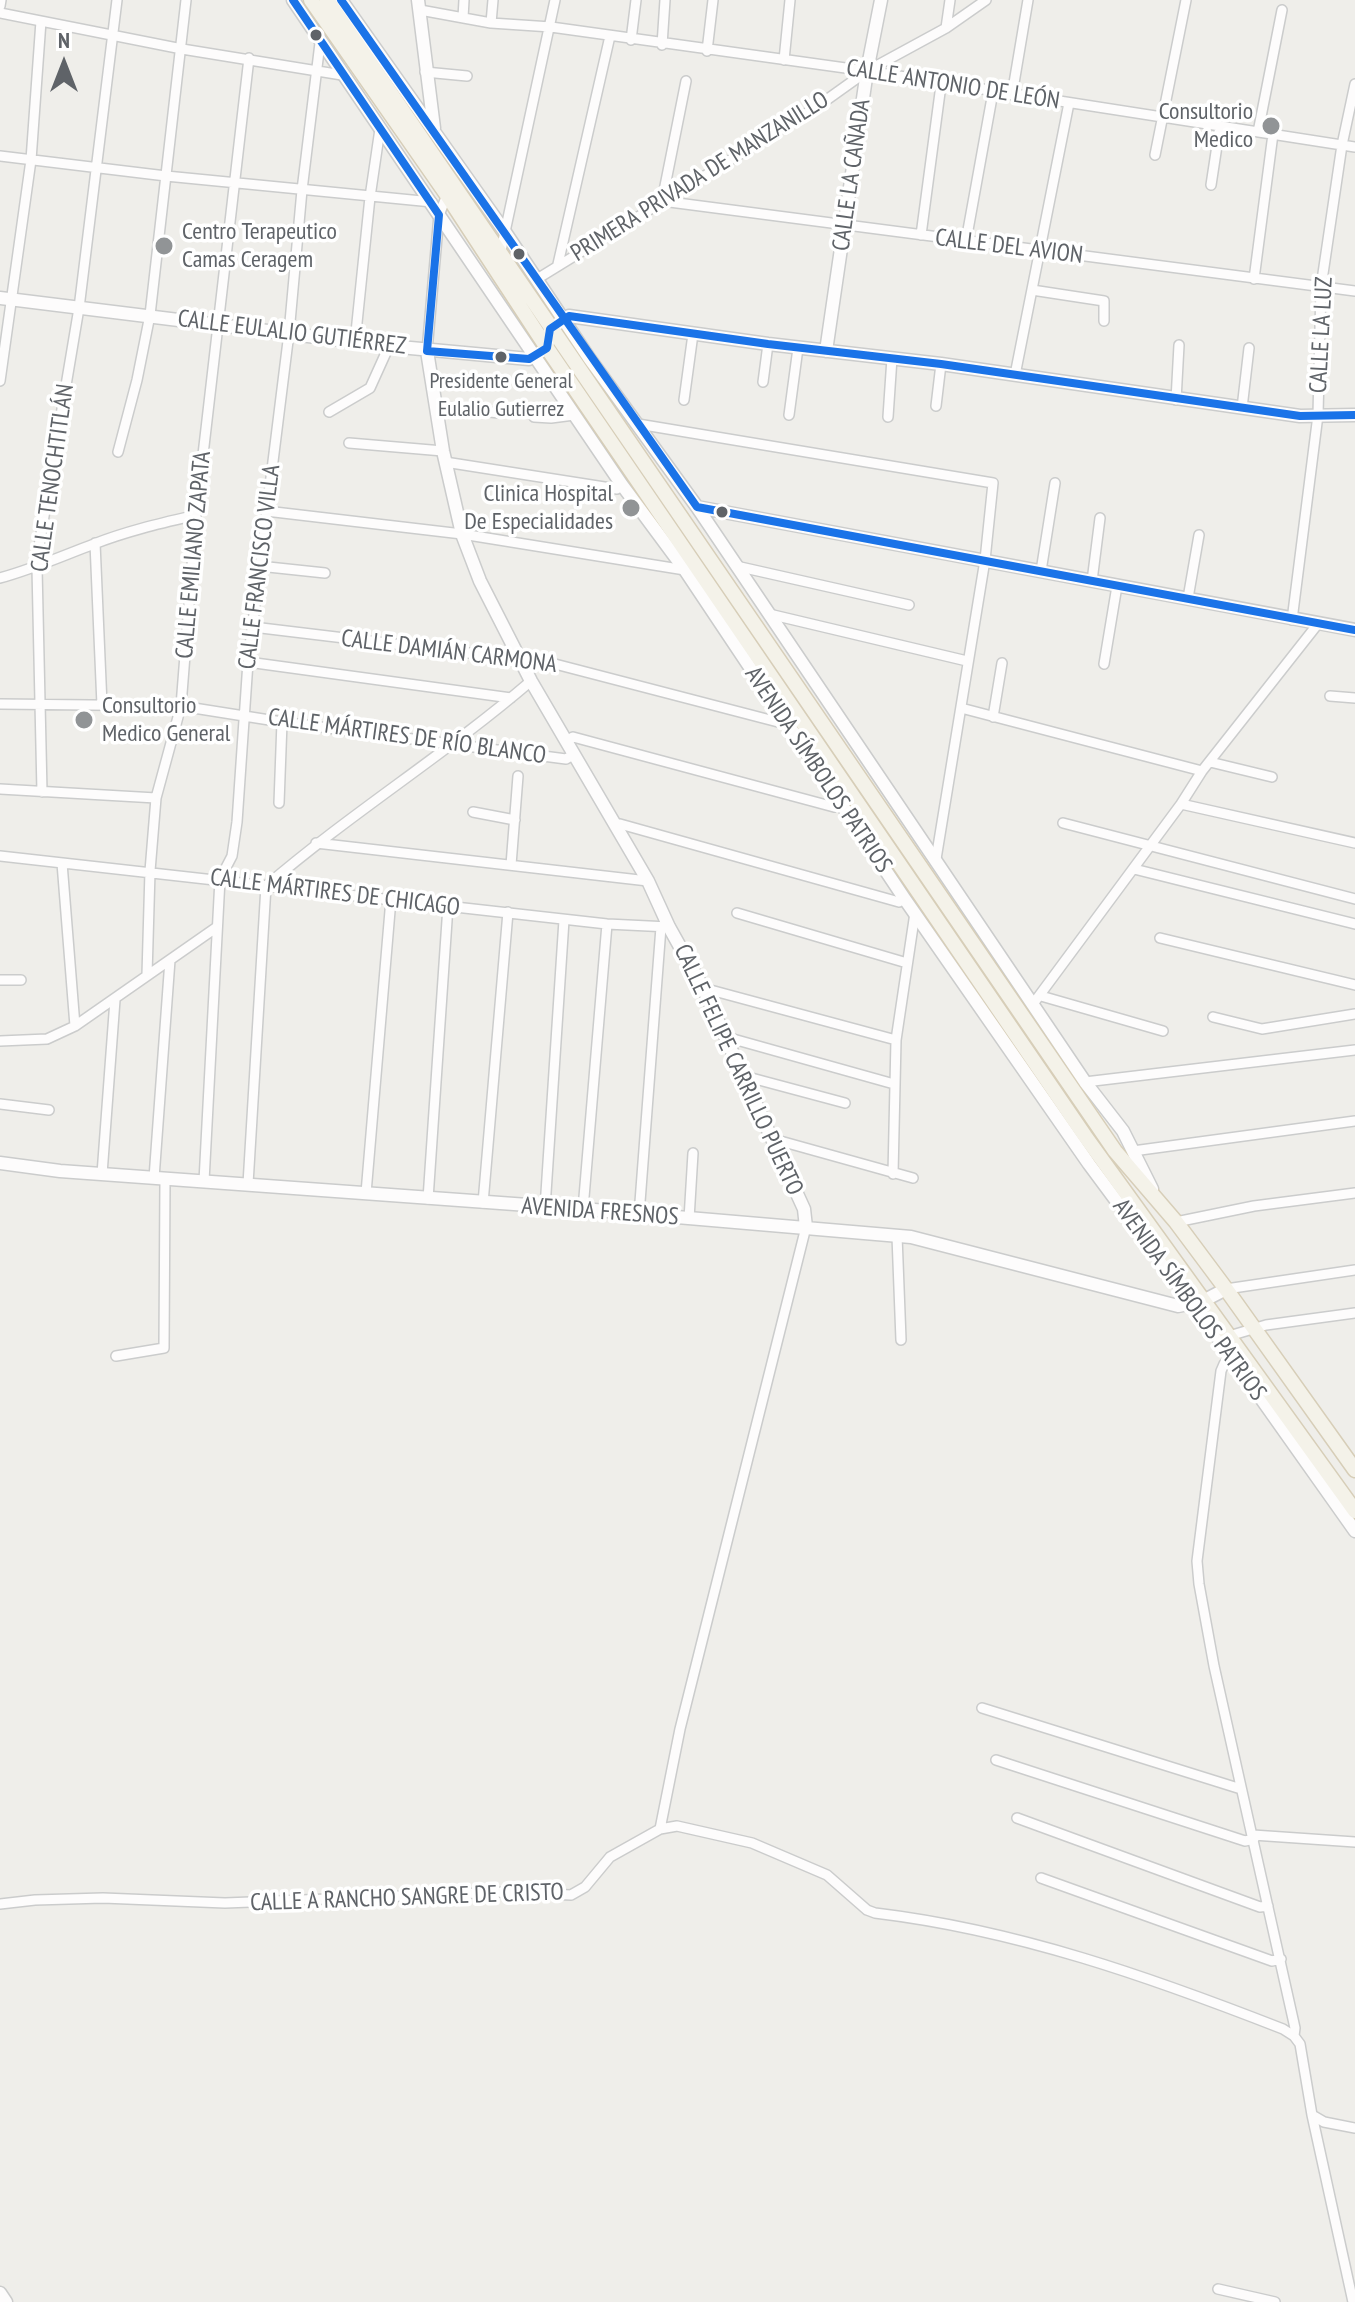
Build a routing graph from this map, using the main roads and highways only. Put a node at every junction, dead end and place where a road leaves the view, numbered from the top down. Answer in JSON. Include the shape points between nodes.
{"nodes":[{"id":1,"x":311,"y":0,"type":"edge"},
{"id":2,"x":327,"y":0,"type":"edge"},
{"id":3,"x":1085,"y":1136,"type":"junction"},
{"id":4,"x":1089,"y":1164,"type":"road end"},
{"id":5,"x":1355,"y":1470,"type":"edge"},
{"id":6,"x":1355,"y":1511,"type":"edge"}],
"edges":[{"from":1,"to":3,"type":"main road","name":"AVENIDA SÍMBOLOS PATRIOS","via":[[497,269],[541,351]]},
{"from":2,"to":5,"type":"main road","name":"AVENIDA SÍMBOLOS PATRIOS","via":[[1115,1151],[1176,1222]]},
{"from":3,"to":4,"type":"main road"},
{"from":3,"to":6,"type":"main road","name":"AVENIDA SÍMBOLOS PATRIOS","via":[[1198,1302],[1229,1336]]}]}
